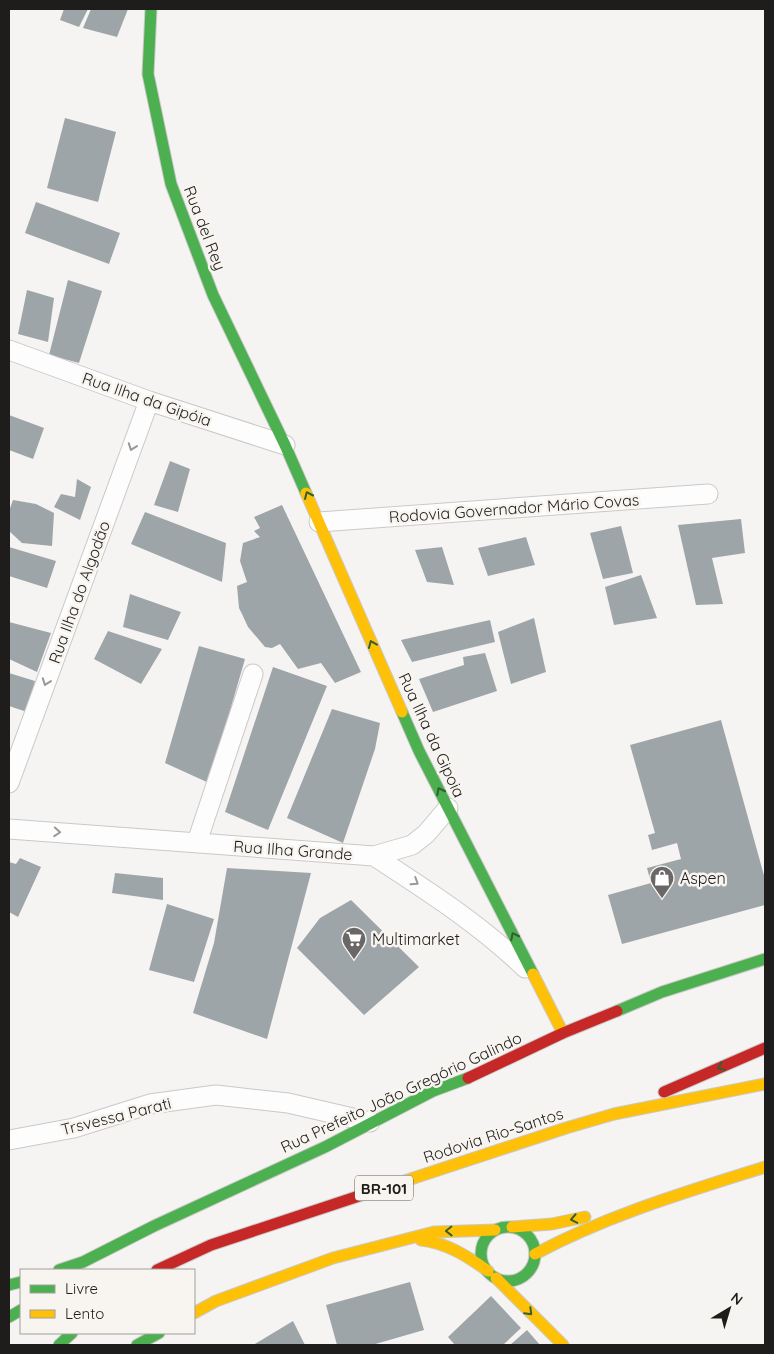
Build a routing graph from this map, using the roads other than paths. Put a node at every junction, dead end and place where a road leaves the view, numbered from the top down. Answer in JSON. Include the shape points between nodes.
{"nodes":[{"id":1,"x":151,"y":9,"type":"edge"},
{"id":2,"x":9,"y":350,"type":"edge"},
{"id":3,"x":149,"y":401,"type":"junction"},
{"id":4,"x":286,"y":444,"type":"junction"},
{"id":5,"x":708,"y":494,"type":"dead end"},
{"id":6,"x":319,"y":522,"type":"junction"},
{"id":7,"x":253,"y":674,"type":"dead end"},
{"id":8,"x":9,"y":783,"type":"edge"},
{"id":9,"x":448,"y":808,"type":"junction"},
{"id":10,"x":9,"y":829,"type":"edge"},
{"id":11,"x":197,"y":842,"type":"junction"},
{"id":12,"x":374,"y":856,"type":"junction"},
{"id":13,"x":765,"y":959,"type":"edge"},
{"id":14,"x":536,"y":979,"type":"junction"},
{"id":15,"x":563,"y":1033,"type":"junction"},
{"id":16,"x":765,"y":1048,"type":"edge"},
{"id":17,"x":765,"y":1084,"type":"edge"},
{"id":18,"x":614,"y":1114,"type":"junction"},
{"id":19,"x":370,"y":1122,"type":"junction"},
{"id":20,"x":9,"y":1140,"type":"edge"},
{"id":21,"x":765,"y":1167,"type":"edge"},
{"id":22,"x":640,"y":1207,"type":"junction"},
{"id":23,"x":512,"y":1227,"type":"junction"},
{"id":24,"x":495,"y":1230,"type":"junction"},
{"id":25,"x":403,"y":1239,"type":"junction"},
{"id":26,"x":534,"y":1260,"type":"junction"},
{"id":27,"x":83,"y":1262,"type":"junction"},
{"id":28,"x":62,"y":1269,"type":"edge"},
{"id":29,"x":74,"y":1269,"type":"edge"},
{"id":30,"x":159,"y":1269,"type":"edge"},
{"id":31,"x":492,"y":1275,"type":"junction"},
{"id":32,"x":535,"y":1280,"type":"dead end"},
{"id":33,"x":542,"y":1308,"type":"dead end"},
{"id":34,"x":20,"y":1311,"type":"edge"},
{"id":35,"x":195,"y":1312,"type":"edge"},
{"id":36,"x":9,"y":1317,"type":"edge"},
{"id":37,"x":71,"y":1334,"type":"edge"},
{"id":38,"x":157,"y":1334,"type":"edge"},
{"id":39,"x":59,"y":1345,"type":"edge"},
{"id":40,"x":137,"y":1345,"type":"edge"},
{"id":41,"x":564,"y":1345,"type":"edge"}],
"edges":[{"from":1,"to":4,"type":"main road","name":"Rua del Rey","via":[[148,74],[172,184],[213,295]]},
{"from":2,"to":3,"type":"street","name":"Rua Ilha da Gipóia"},
{"from":3,"to":4,"type":"street","name":"Rua Ilha da Gipóia"},
{"from":3,"to":8,"type":"street","name":"Rua Ilha do Algodão","one_way":true},
{"from":6,"to":4,"type":"main road","name":"Rua Ilha da Gipoia","one_way":true},
{"from":5,"to":6,"type":"street","name":"Rodovia Governador Mário Covas"},
{"from":9,"to":6,"type":"main road","name":"Rua Ilha da Gipoia","one_way":true,"via":[[419,751]]},
{"from":7,"to":11,"type":"street"},
{"from":9,"to":12,"type":"street","via":[[412,845]]},
{"from":14,"to":9,"type":"main road","name":"Rua Ilha da Gipoia","one_way":true},
{"from":10,"to":11,"type":"street","name":"Rua Ilha Grande","one_way":true},
{"from":11,"to":12,"type":"street","name":"Rua Ilha Grande"},
{"from":12,"to":14,"type":"street","name":"Rua Ilha Grande","one_way":true,"via":[[473,923]]},
{"from":13,"to":15,"type":"main road","name":"Rua Prefeito João Gregório Galindo","via":[[662,992]]},
{"from":14,"to":15,"type":"main road","name":"Rua Ilha da Gipoia"},
{"from":15,"to":19,"type":"main road","name":"Rua Prefeito João Gregório Galindo"},
{"from":16,"to":18,"type":"main road","name":"Rodovia Rio-Santos","number":"BR-101","one_way":true},
{"from":17,"to":18,"type":"main road","name":"Rodovia Rio-Santos","number":"BR-101"},
{"from":18,"to":30,"type":"main road","name":"Rodovia Rio-Santos","number":"BR-101","via":[[211,1245]]},
{"from":19,"to":20,"type":"street","name":"Trsvessa Parati","via":[[288,1103],[216,1095],[150,1104],[74,1128]]},
{"from":19,"to":27,"type":"main road","name":"Rua Prefeito João Gregório Galindo"},
{"from":21,"to":22,"type":"main road"},
{"from":22,"to":23,"type":"main road","one_way":true,"via":[[552,1224]]},
{"from":22,"to":26,"type":"main road","via":[[560,1240]]},
{"from":23,"to":24,"type":"main road"},
{"from":23,"to":26,"type":"main road","via":[[528,1235],[533,1243]]},
{"from":24,"to":25,"type":"main road","one_way":true,"via":[[434,1232]]},
{"from":24,"to":31,"type":"main road","via":[[488,1235],[482,1250],[482,1258]]},
{"from":25,"to":31,"type":"main road","via":[[447,1246],[468,1256]]},
{"from":25,"to":35,"type":"main road","via":[[333,1258],[216,1301]]},
{"from":26,"to":31,"type":"main road","via":[[526,1274],[519,1278],[504,1280]]},
{"from":26,"to":32,"type":"main road"},
{"from":27,"to":28,"type":"main road","name":"Rua Prefeito João Gregório Galindo"},
{"from":27,"to":29,"type":"main road"},
{"from":31,"to":41,"type":"main road","one_way":true},
{"from":33,"to":41,"type":"main road"},
{"from":34,"to":36,"type":"main road"},
{"from":37,"to":39,"type":"main road"},
{"from":38,"to":40,"type":"main road"}]}
